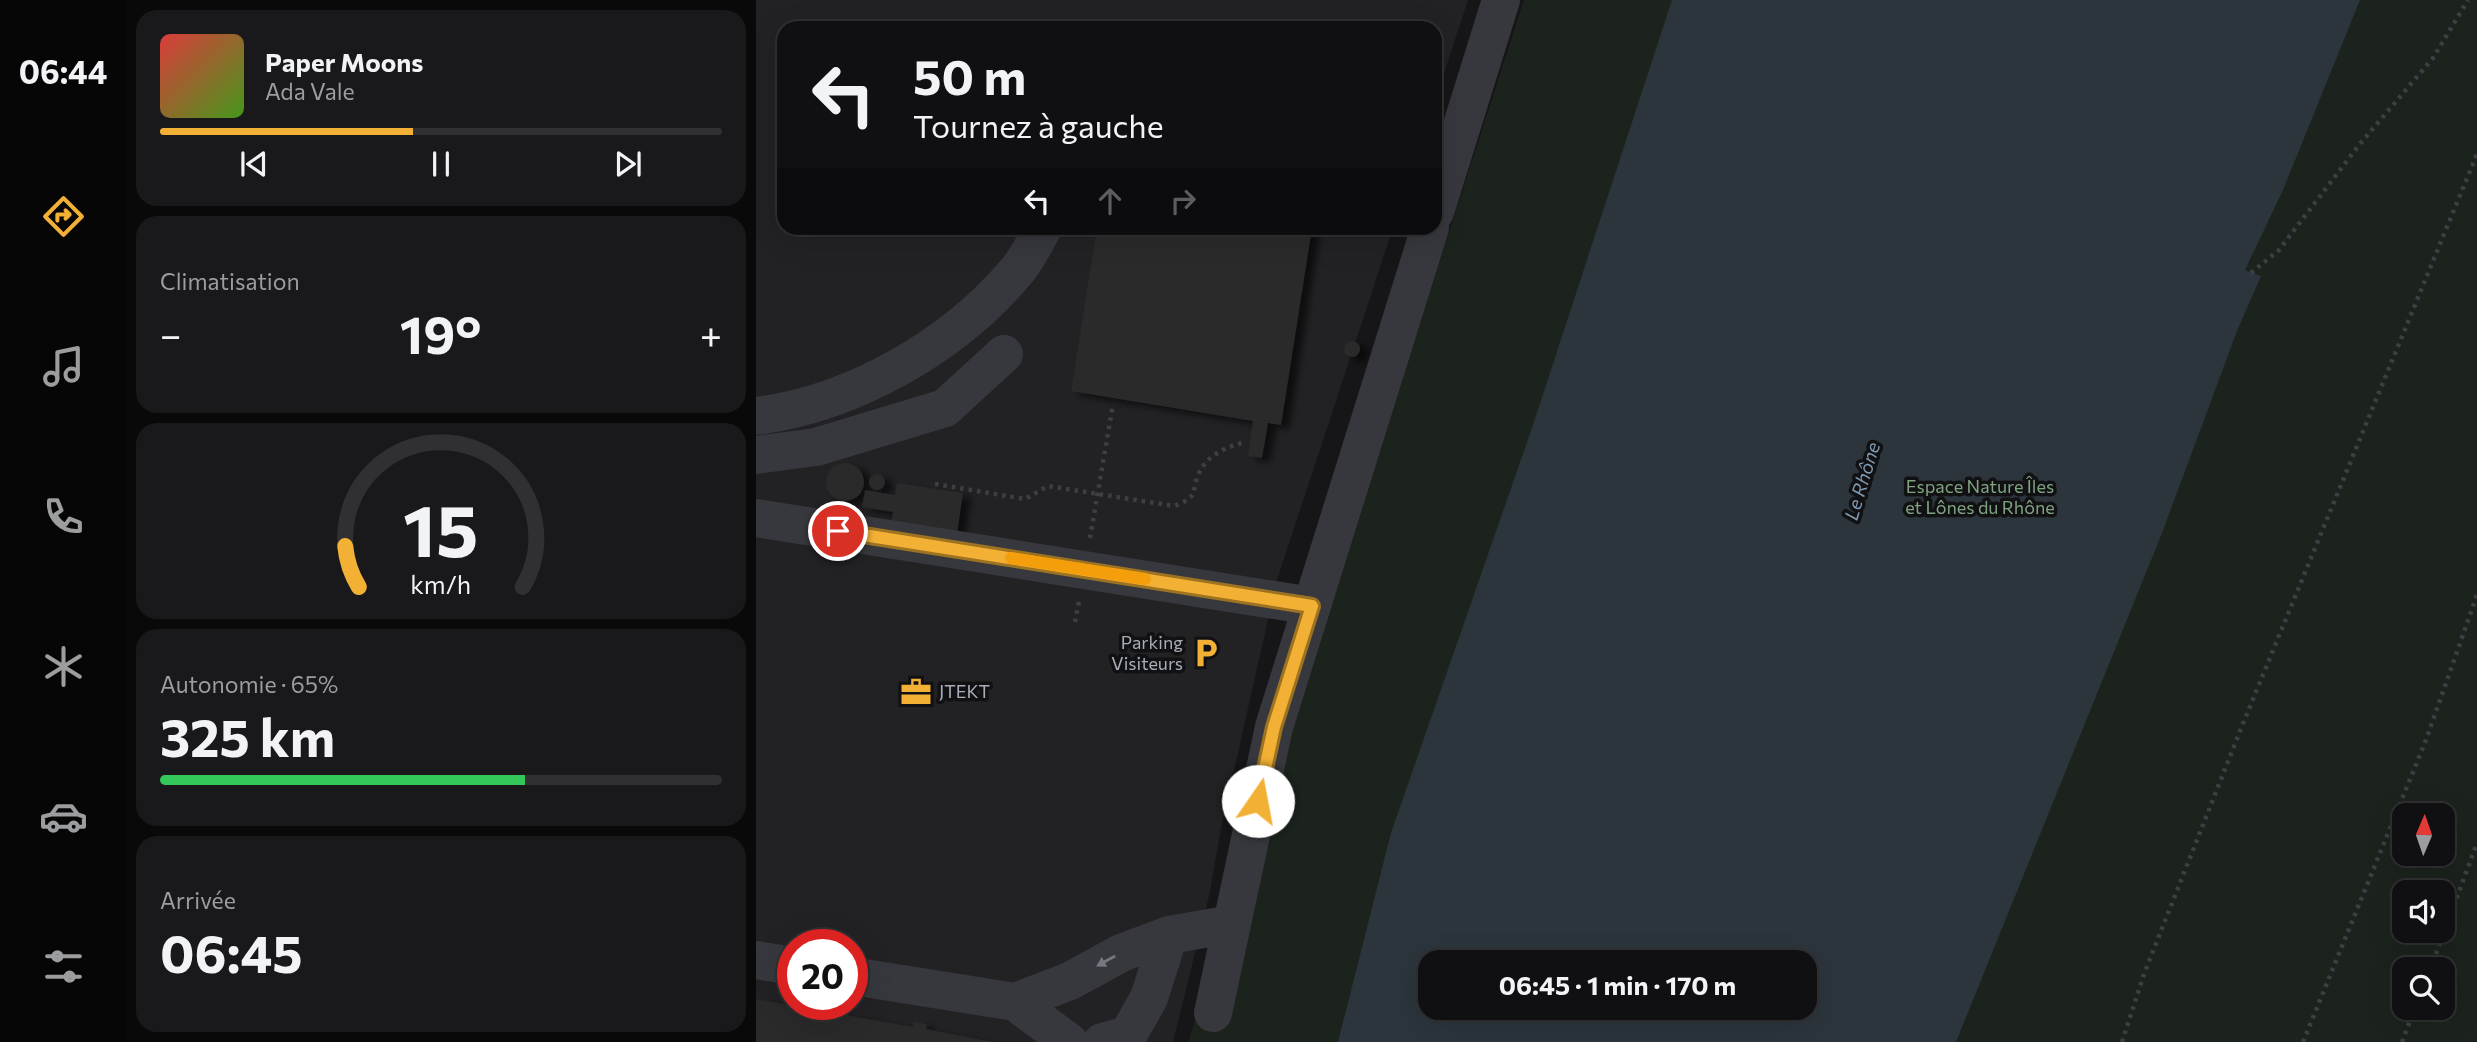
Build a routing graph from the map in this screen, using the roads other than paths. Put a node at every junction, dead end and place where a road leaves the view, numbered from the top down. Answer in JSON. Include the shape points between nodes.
{"nodes":[{"id":1,"x":1501,"y":0,"type":"edge"},
{"id":2,"x":1442,"y":190,"type":"edge"},
{"id":3,"x":1040,"y":235,"type":"edge"},
{"id":4,"x":1428,"y":235,"type":"edge"},
{"id":5,"x":1004,"y":354,"type":"dead end"},
{"id":6,"x":756,"y":416,"type":"edge"},
{"id":7,"x":756,"y":455,"type":"edge"},
{"id":8,"x":756,"y":518,"type":"edge"},
{"id":9,"x":1312,"y":606,"type":"junction"},
{"id":10,"x":1232,"y":924,"type":"junction"},
{"id":11,"x":1169,"y":935,"type":"junction"},
{"id":12,"x":756,"y":960,"type":"edge"},
{"id":13,"x":777,"y":963,"type":"edge"},
{"id":14,"x":868,"y":979,"type":"edge"},
{"id":15,"x":1015,"y":1002,"type":"junction"},
{"id":16,"x":1213,"y":1013,"type":"dead end"},
{"id":17,"x":1069,"y":1042,"type":"edge"},
{"id":18,"x":1102,"y":1042,"type":"edge"}],
"edges":[{"from":1,"to":2,"type":"lane"},
{"from":3,"to":6,"type":"lane","via":[[1017,272],[977,312],[926,350],[885,376],[830,399]]},
{"from":4,"to":9,"type":"lane"},
{"from":5,"to":7,"type":"lane","via":[[945,408],[816,447]]},
{"from":8,"to":9,"type":"lane"},
{"from":9,"to":10,"type":"lane","via":[[1274,727]]},
{"from":10,"to":11,"type":"lane"},
{"from":10,"to":16,"type":"lane"},
{"from":11,"to":15,"type":"lane","one_way":true},
{"from":11,"to":18,"type":"lane","via":[[1149,998],[1128,1035]]},
{"from":12,"to":13,"type":"lane"},
{"from":14,"to":15,"type":"lane"},
{"from":15,"to":17,"type":"lane"}]}
